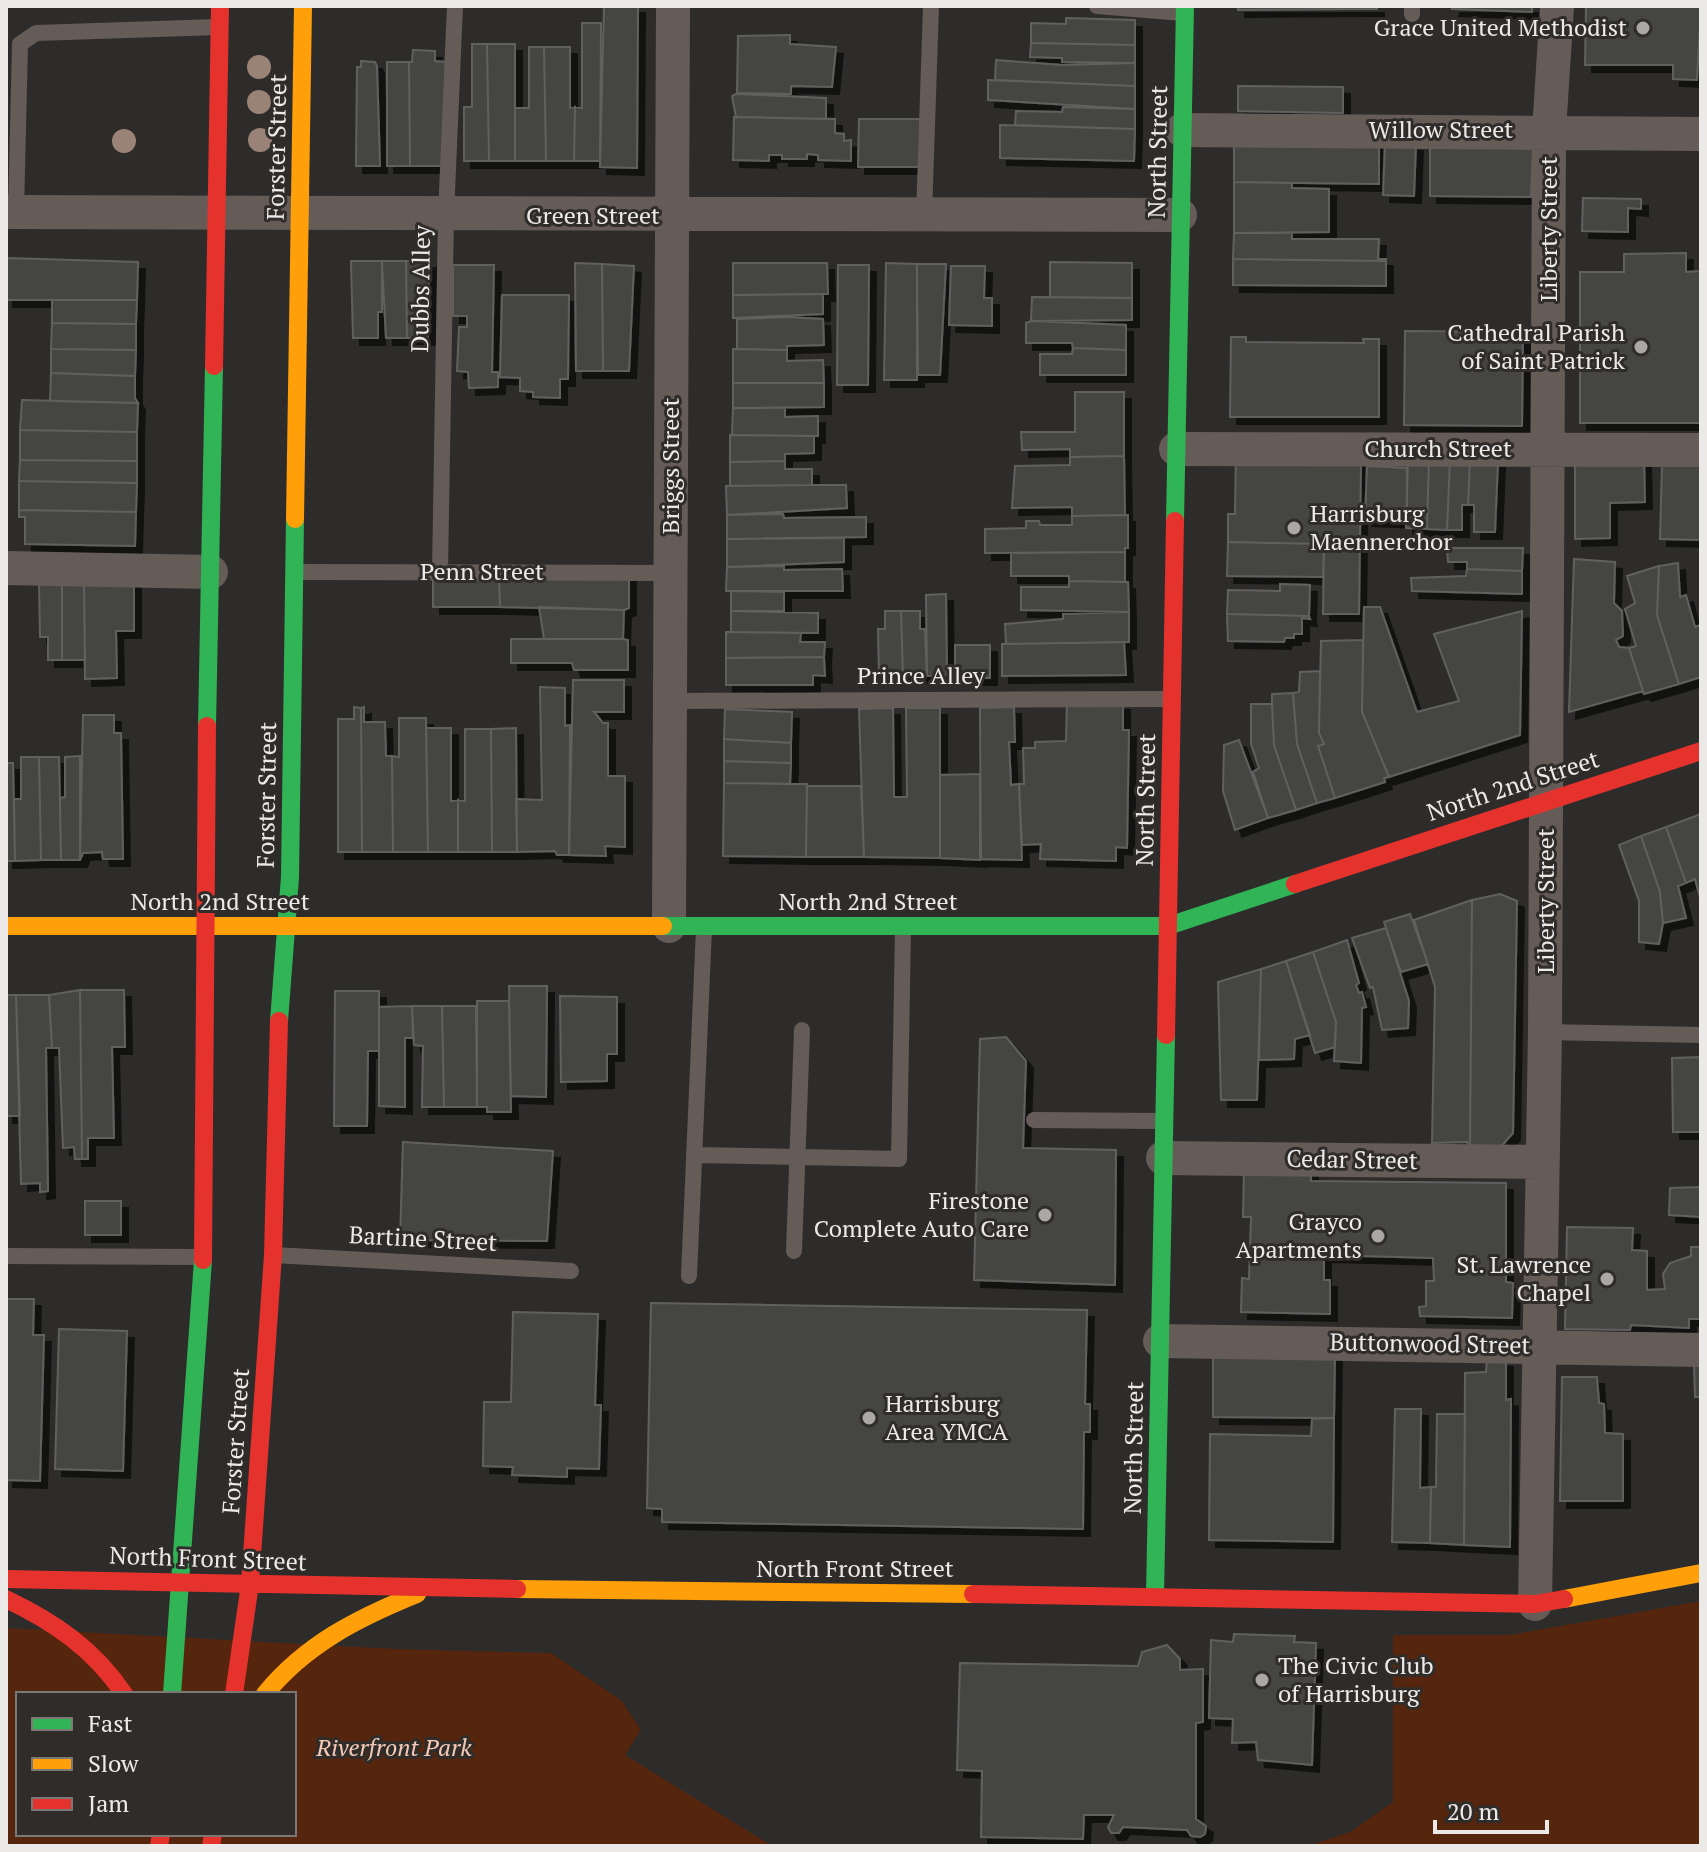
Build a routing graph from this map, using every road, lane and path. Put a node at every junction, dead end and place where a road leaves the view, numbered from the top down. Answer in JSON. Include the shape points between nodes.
{"nodes":[{"id":1,"x":220,"y":6,"type":"edge"},
{"id":2,"x":303,"y":6,"type":"edge"},
{"id":3,"x":455,"y":6,"type":"edge"},
{"id":4,"x":673,"y":6,"type":"edge"},
{"id":5,"x":931,"y":6,"type":"edge"},
{"id":6,"x":1097,"y":6,"type":"edge"},
{"id":7,"x":1557,"y":6,"type":"edge"},
{"id":8,"x":1185,"y":10,"type":"edge"},
{"id":9,"x":220,"y":27,"type":"junction"},
{"id":10,"x":1182,"y":130,"type":"junction"},
{"id":11,"x":1549,"y":131,"type":"junction"},
{"id":12,"x":1701,"y":134,"type":"edge"},
{"id":13,"x":11,"y":212,"type":"edge"},
{"id":14,"x":217,"y":215,"type":"junction"},
{"id":15,"x":300,"y":215,"type":"junction"},
{"id":16,"x":446,"y":215,"type":"junction"},
{"id":17,"x":924,"y":215,"type":"junction"},
{"id":18,"x":1180,"y":215,"type":"junction"},
{"id":19,"x":672,"y":216,"type":"junction"},
{"id":20,"x":1176,"y":449,"type":"junction"},
{"id":21,"x":1548,"y":450,"type":"junction"},
{"id":22,"x":1701,"y":450,"type":"edge"},
{"id":23,"x":6,"y":568,"type":"edge"},
{"id":24,"x":211,"y":572,"type":"junction"},
{"id":25,"x":294,"y":572,"type":"junction"},
{"id":26,"x":440,"y":572,"type":"junction"},
{"id":27,"x":671,"y":573,"type":"junction"},
{"id":28,"x":1172,"y":699,"type":"junction"},
{"id":29,"x":670,"y":701,"type":"junction"},
{"id":30,"x":1701,"y":751,"type":"edge"},
{"id":31,"x":1546,"y":799,"type":"junction"},
{"id":32,"x":6,"y":926,"type":"edge"},
{"id":33,"x":204,"y":926,"type":"junction"},
{"id":34,"x":287,"y":926,"type":"junction"},
{"id":35,"x":669,"y":926,"type":"junction"},
{"id":36,"x":705,"y":926,"type":"junction"},
{"id":37,"x":904,"y":926,"type":"junction"},
{"id":38,"x":1168,"y":926,"type":"junction"},
{"id":39,"x":802,"y":1030,"type":"dead end"},
{"id":40,"x":1545,"y":1032,"type":"junction"},
{"id":41,"x":1701,"y":1035,"type":"edge"},
{"id":42,"x":1034,"y":1120,"type":"dead end"},
{"id":43,"x":1164,"y":1121,"type":"junction"},
{"id":44,"x":694,"y":1155,"type":"junction"},
{"id":45,"x":799,"y":1157,"type":"junction"},
{"id":46,"x":1163,"y":1158,"type":"junction"},
{"id":47,"x":1542,"y":1162,"type":"junction"},
{"id":48,"x":794,"y":1251,"type":"dead end"},
{"id":49,"x":273,"y":1255,"type":"junction"},
{"id":50,"x":6,"y":1256,"type":"edge"},
{"id":51,"x":203,"y":1257,"type":"junction"},
{"id":52,"x":571,"y":1271,"type":"dead end"},
{"id":53,"x":689,"y":1276,"type":"dead end"},
{"id":54,"x":1160,"y":1341,"type":"junction"},
{"id":55,"x":1539,"y":1346,"type":"junction"},
{"id":56,"x":1701,"y":1350,"type":"edge"},
{"id":57,"x":1701,"y":1573,"type":"edge"},
{"id":58,"x":6,"y":1579,"type":"edge"},
{"id":59,"x":183,"y":1582,"type":"junction"},
{"id":60,"x":250,"y":1584,"type":"junction"},
{"id":61,"x":433,"y":1587,"type":"junction"},
{"id":62,"x":1155,"y":1595,"type":"junction"},
{"id":63,"x":6,"y":1599,"type":"edge"},
{"id":64,"x":1535,"y":1604,"type":"junction"},
{"id":65,"x":123,"y":1692,"type":"edge"},
{"id":66,"x":172,"y":1692,"type":"edge"},
{"id":67,"x":234,"y":1692,"type":"edge"},
{"id":68,"x":267,"y":1692,"type":"edge"}],
"edges":[{"from":1,"to":9,"type":"main road","name":"Forster Street"},
{"from":2,"to":15,"type":"main road","name":"Forster Street"},
{"from":3,"to":16,"type":"lane","name":"Dubbs Alley"},
{"from":4,"to":19,"type":"street","name":"Briggs Street"},
{"from":5,"to":17,"type":"lane"},
{"from":6,"to":8,"type":"lane"},
{"from":7,"to":11,"type":"street","name":"Liberty Street"},
{"from":8,"to":10,"type":"main road","name":"North Street"},
{"from":9,"to":13,"type":"lane","via":[[36,33],[20,44]]},
{"from":9,"to":14,"type":"main road","name":"Forster Street"},
{"from":10,"to":11,"type":"street","name":"Willow Street"},
{"from":10,"to":18,"type":"main road","name":"North Street"},
{"from":11,"to":12,"type":"street","name":"Willow Street"},
{"from":11,"to":21,"type":"street","name":"Liberty Street"},
{"from":13,"to":14,"type":"street","name":"Green Street"},
{"from":14,"to":15,"type":"street","name":"Green Street"},
{"from":14,"to":24,"type":"main road","name":"Forster Street"},
{"from":15,"to":16,"type":"street","name":"Green Street"},
{"from":15,"to":25,"type":"main road","name":"Forster Street"},
{"from":16,"to":19,"type":"street","name":"Green Street"},
{"from":16,"to":26,"type":"lane","name":"Dubbs Alley"},
{"from":17,"to":18,"type":"street","name":"Green Street"},
{"from":17,"to":19,"type":"street","name":"Green Street"},
{"from":18,"to":20,"type":"main road","name":"North Street"},
{"from":19,"to":27,"type":"street","name":"Briggs Street"},
{"from":20,"to":21,"type":"street","name":"Church Street"},
{"from":20,"to":28,"type":"main road","name":"North Street"},
{"from":21,"to":22,"type":"street","name":"Church Street"},
{"from":21,"to":31,"type":"street","name":"Liberty Street"},
{"from":23,"to":24,"type":"street"},
{"from":24,"to":33,"type":"main road","name":"Forster Street"},
{"from":25,"to":26,"type":"lane","name":"Penn Street"},
{"from":25,"to":34,"type":"main road","name":"Forster Street"},
{"from":26,"to":27,"type":"lane","name":"Penn Street"},
{"from":27,"to":29,"type":"street","name":"Briggs Street"},
{"from":28,"to":29,"type":"lane","name":"Prince Alley"},
{"from":28,"to":38,"type":"main road","name":"North Street"},
{"from":29,"to":35,"type":"street","name":"Briggs Street"},
{"from":30,"to":31,"type":"main road","name":"North 2nd Street"},
{"from":31,"to":38,"type":"main road","name":"North 2nd Street"},
{"from":31,"to":40,"type":"street","name":"Liberty Street"},
{"from":32,"to":33,"type":"main road","name":"North 2nd Street"},
{"from":33,"to":34,"type":"main road","name":"North 2nd Street"},
{"from":33,"to":51,"type":"main road","name":"Forster Street"},
{"from":34,"to":35,"type":"main road","name":"North 2nd Street"},
{"from":34,"to":49,"type":"main road","name":"Forster Street"},
{"from":35,"to":36,"type":"main road","name":"North 2nd Street"},
{"from":36,"to":37,"type":"main road","name":"North 2nd Street"},
{"from":36,"to":44,"type":"lane"},
{"from":37,"to":38,"type":"main road","name":"North 2nd Street"},
{"from":37,"to":45,"type":"lane","via":[[899,1159]]},
{"from":38,"to":43,"type":"main road","name":"North Street"},
{"from":39,"to":45,"type":"lane"},
{"from":40,"to":41,"type":"lane"},
{"from":40,"to":47,"type":"street","name":"Liberty Street"},
{"from":42,"to":43,"type":"lane"},
{"from":43,"to":46,"type":"main road","name":"North Street"},
{"from":44,"to":45,"type":"lane"},
{"from":44,"to":53,"type":"lane"},
{"from":45,"to":48,"type":"lane"},
{"from":46,"to":47,"type":"street","name":"Cedar Street"},
{"from":46,"to":54,"type":"main road","name":"North Street"},
{"from":47,"to":55,"type":"street","name":"Liberty Street"},
{"from":49,"to":52,"type":"lane","name":"Bartine Street"},
{"from":49,"to":60,"type":"main road","name":"Forster Street"},
{"from":50,"to":51,"type":"lane"},
{"from":51,"to":59,"type":"main road","name":"Forster Street"},
{"from":54,"to":55,"type":"street","name":"Buttonwood Street"},
{"from":54,"to":62,"type":"main road","name":"North Street"},
{"from":55,"to":56,"type":"street","name":"Buttonwood Street"},
{"from":55,"to":64,"type":"street","name":"Liberty Street"},
{"from":57,"to":64,"type":"main road","name":"North Front Street"},
{"from":58,"to":59,"type":"main road","name":"North Front Street"},
{"from":59,"to":60,"type":"main road","name":"North Front Street"},
{"from":59,"to":66,"type":"main road","name":"Forster Street"},
{"from":60,"to":61,"type":"main road","name":"North Front Street"},
{"from":60,"to":67,"type":"main road","name":"Forster Street"},
{"from":61,"to":62,"type":"main road","name":"North Front Street"},
{"from":61,"to":68,"type":"main road","via":[[310,1646]]},
{"from":62,"to":64,"type":"main road","name":"North Front Street"},
{"from":63,"to":65,"type":"main road","via":[[65,1630]]}]}
